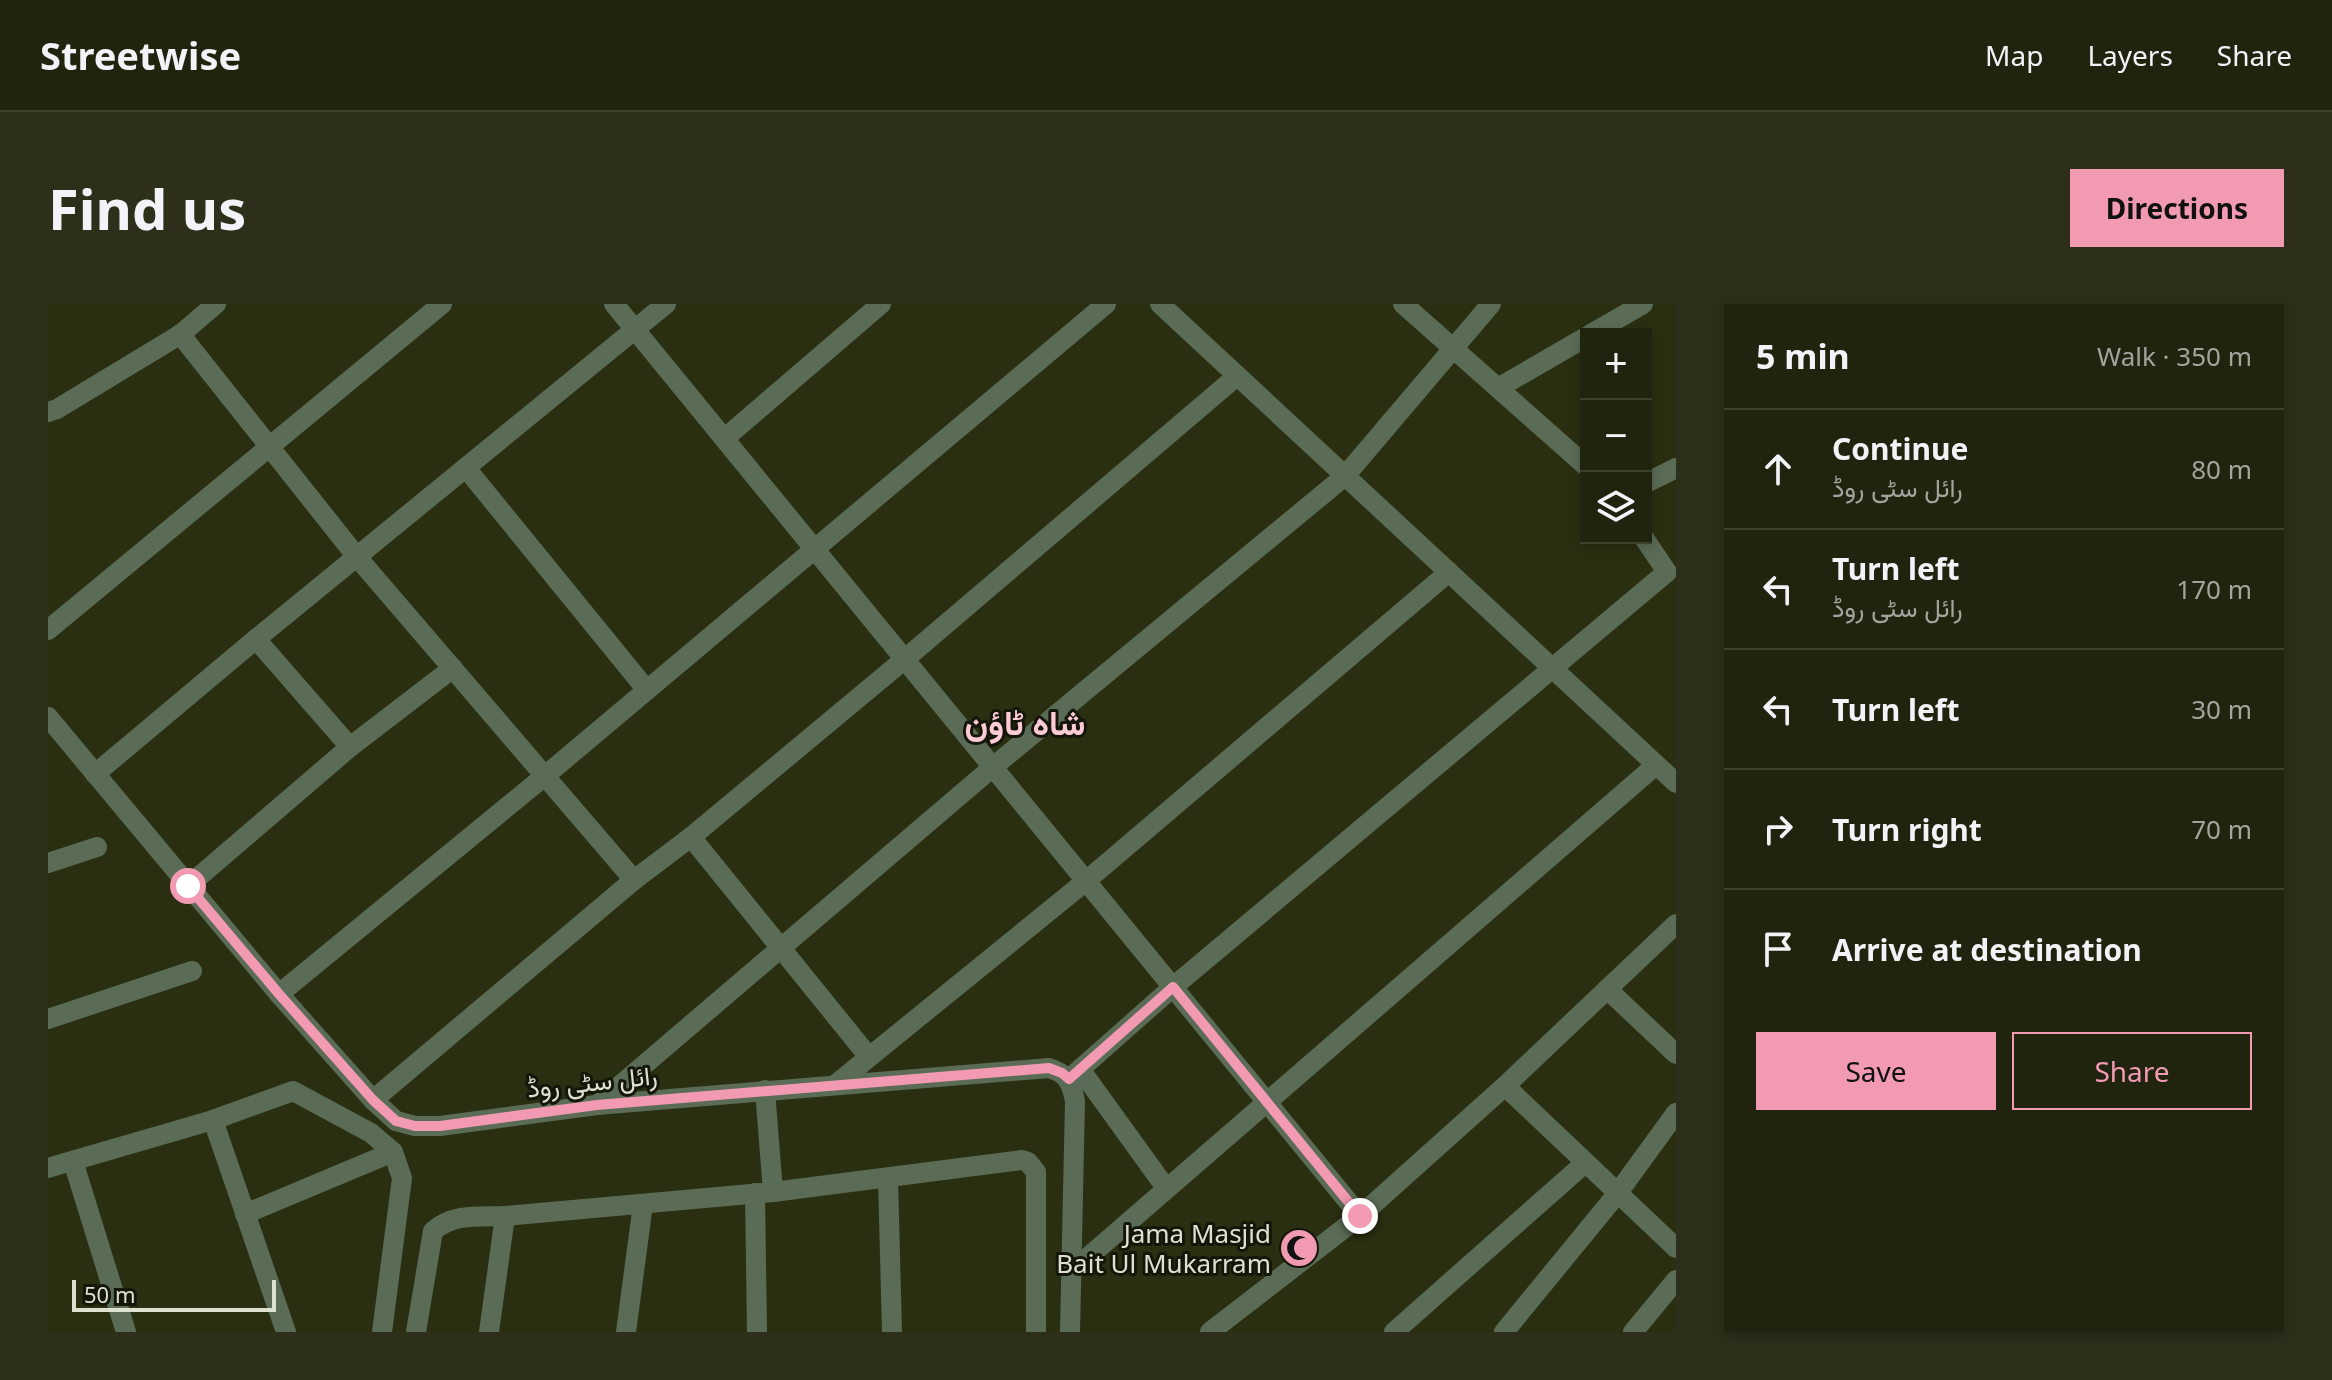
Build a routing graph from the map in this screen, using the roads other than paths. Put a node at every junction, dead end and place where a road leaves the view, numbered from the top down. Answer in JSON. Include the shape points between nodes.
{"nodes":[{"id":1,"x":216,"y":304,"type":"edge"},
{"id":2,"x":442,"y":304,"type":"edge"},
{"id":3,"x":614,"y":304,"type":"edge"},
{"id":4,"x":666,"y":304,"type":"edge"},
{"id":5,"x":881,"y":304,"type":"edge"},
{"id":6,"x":1106,"y":304,"type":"edge"},
{"id":7,"x":1160,"y":304,"type":"edge"},
{"id":8,"x":1403,"y":304,"type":"edge"},
{"id":9,"x":1491,"y":304,"type":"edge"},
{"id":10,"x":1638,"y":305,"type":"edge"},
{"id":11,"x":1600,"y":328,"type":"edge"},
{"id":12,"x":636,"y":330,"type":"junction"},
{"id":13,"x":180,"y":334,"type":"junction"},
{"id":14,"x":1580,"y":340,"type":"edge"},
{"id":15,"x":1453,"y":348,"type":"junction"},
{"id":16,"x":1237,"y":376,"type":"junction"},
{"id":17,"x":1498,"y":388,"type":"junction"},
{"id":18,"x":48,"y":412,"type":"edge"},
{"id":19,"x":725,"y":438,"type":"junction"},
{"id":20,"x":270,"y":446,"type":"junction"},
{"id":21,"x":1580,"y":461,"type":"edge"},
{"id":22,"x":466,"y":468,"type":"junction"},
{"id":23,"x":1676,"y":468,"type":"edge"},
{"id":24,"x":1345,"y":476,"type":"junction"},
{"id":25,"x":1652,"y":480,"type":"edge"},
{"id":26,"x":1648,"y":544,"type":"edge"},
{"id":27,"x":815,"y":548,"type":"junction"},
{"id":28,"x":357,"y":557,"type":"junction"},
{"id":29,"x":1449,"y":572,"type":"junction"},
{"id":30,"x":48,"y":630,"type":"edge"},
{"id":31,"x":256,"y":639,"type":"junction"},
{"id":32,"x":905,"y":659,"type":"junction"},
{"id":33,"x":453,"y":668,"type":"junction"},
{"id":34,"x":1552,"y":668,"type":"junction"},
{"id":35,"x":646,"y":689,"type":"junction"},
{"id":36,"x":48,"y":717,"type":"edge"},
{"id":37,"x":350,"y":747,"type":"junction"},
{"id":38,"x":1656,"y":765,"type":"junction"},
{"id":39,"x":993,"y":767,"type":"junction"},
{"id":40,"x":95,"y":774,"type":"junction"},
{"id":41,"x":546,"y":775,"type":"junction"},
{"id":42,"x":1676,"y":783,"type":"edge"},
{"id":43,"x":691,"y":837,"type":"junction"},
{"id":44,"x":97,"y":847,"type":"dead end"},
{"id":45,"x":48,"y":863,"type":"edge"},
{"id":46,"x":634,"y":880,"type":"junction"},
{"id":47,"x":1086,"y":881,"type":"junction"},
{"id":48,"x":188,"y":886,"type":"junction"},
{"id":49,"x":1676,"y":924,"type":"edge"},
{"id":50,"x":781,"y":949,"type":"junction"},
{"id":51,"x":192,"y":971,"type":"dead end"},
{"id":52,"x":1173,"y":987,"type":"junction"},
{"id":53,"x":1607,"y":989,"type":"junction"},
{"id":54,"x":279,"y":994,"type":"junction"},
{"id":55,"x":48,"y":1019,"type":"edge"},
{"id":56,"x":1676,"y":1054,"type":"edge"},
{"id":57,"x":869,"y":1057,"type":"junction"},
{"id":58,"x":1075,"y":1074,"type":"junction"},
{"id":59,"x":834,"y":1085,"type":"junction"},
{"id":60,"x":1505,"y":1086,"type":"junction"},
{"id":61,"x":765,"y":1090,"type":"junction"},
{"id":62,"x":373,"y":1100,"type":"junction"},
{"id":63,"x":1265,"y":1101,"type":"junction"},
{"id":64,"x":597,"y":1105,"type":"junction"},
{"id":65,"x":1676,"y":1113,"type":"edge"},
{"id":66,"x":213,"y":1120,"type":"junction"},
{"id":67,"x":393,"y":1152,"type":"junction"},
{"id":68,"x":73,"y":1161,"type":"junction"},
{"id":69,"x":1585,"y":1163,"type":"junction"},
{"id":70,"x":48,"y":1168,"type":"edge"},
{"id":71,"x":888,"y":1178,"type":"junction"},
{"id":72,"x":1166,"y":1188,"type":"junction"},
{"id":73,"x":764,"y":1192,"type":"junction"},
{"id":74,"x":1617,"y":1194,"type":"junction"},
{"id":75,"x":643,"y":1204,"type":"junction"},
{"id":76,"x":245,"y":1214,"type":"junction"},
{"id":77,"x":505,"y":1216,"type":"junction"},
{"id":78,"x":1360,"y":1216,"type":"junction"},
{"id":79,"x":1676,"y":1248,"type":"edge"},
{"id":80,"x":1072,"y":1271,"type":"junction"},
{"id":81,"x":1676,"y":1280,"type":"edge"},
{"id":82,"x":126,"y":1332,"type":"edge"},
{"id":83,"x":286,"y":1332,"type":"edge"},
{"id":84,"x":382,"y":1332,"type":"edge"},
{"id":85,"x":416,"y":1332,"type":"edge"},
{"id":86,"x":489,"y":1332,"type":"edge"},
{"id":87,"x":626,"y":1332,"type":"edge"},
{"id":88,"x":757,"y":1332,"type":"edge"},
{"id":89,"x":892,"y":1332,"type":"edge"},
{"id":90,"x":1036,"y":1332,"type":"edge"},
{"id":91,"x":1070,"y":1332,"type":"edge"},
{"id":92,"x":1210,"y":1332,"type":"edge"},
{"id":93,"x":1394,"y":1332,"type":"edge"},
{"id":94,"x":1504,"y":1332,"type":"edge"},
{"id":95,"x":1633,"y":1332,"type":"edge"}],
"edges":[{"from":1,"to":13,"type":"street"},
{"from":2,"to":20,"type":"street"},
{"from":3,"to":12,"type":"street"},
{"from":4,"to":12,"type":"street"},
{"from":5,"to":19,"type":"street"},
{"from":6,"to":27,"type":"street"},
{"from":7,"to":16,"type":"street"},
{"from":8,"to":15,"type":"street"},
{"from":9,"to":15,"type":"street"},
{"from":10,"to":11,"type":"street"},
{"from":12,"to":19,"type":"street"},
{"from":12,"to":22,"type":"street"},
{"from":13,"to":18,"type":"street"},
{"from":13,"to":20,"type":"street"},
{"from":14,"to":17,"type":"street"},
{"from":15,"to":17,"type":"street"},
{"from":15,"to":24,"type":"street"},
{"from":16,"to":24,"type":"street"},
{"from":16,"to":32,"type":"street"},
{"from":17,"to":21,"type":"street"},
{"from":19,"to":27,"type":"street"},
{"from":20,"to":28,"type":"street"},
{"from":20,"to":30,"type":"street"},
{"from":22,"to":28,"type":"street"},
{"from":22,"to":35,"type":"street"},
{"from":23,"to":25,"type":"street"},
{"from":24,"to":29,"type":"street"},
{"from":24,"to":39,"type":"street"},
{"from":26,"to":34,"type":"street","via":[[1667,572]]},
{"from":27,"to":32,"type":"street"},
{"from":27,"to":35,"type":"street"},
{"from":28,"to":31,"type":"street"},
{"from":28,"to":33,"type":"street"},
{"from":29,"to":34,"type":"street"},
{"from":29,"to":47,"type":"street"},
{"from":31,"to":37,"type":"street"},
{"from":31,"to":40,"type":"street"},
{"from":32,"to":39,"type":"street"},
{"from":32,"to":43,"type":"street"},
{"from":33,"to":37,"type":"street"},
{"from":33,"to":41,"type":"street"},
{"from":34,"to":38,"type":"street"},
{"from":34,"to":52,"type":"street"},
{"from":35,"to":41,"type":"street"},
{"from":36,"to":40,"type":"street","name":"رائل سٹی روڈ"},
{"from":37,"to":48,"type":"street"},
{"from":38,"to":42,"type":"street"},
{"from":38,"to":63,"type":"street"},
{"from":39,"to":47,"type":"street"},
{"from":39,"to":50,"type":"street"},
{"from":40,"to":48,"type":"street","name":"رائل سٹی روڈ"},
{"from":41,"to":46,"type":"street"},
{"from":41,"to":54,"type":"street"},
{"from":43,"to":46,"type":"street"},
{"from":43,"to":50,"type":"street"},
{"from":44,"to":45,"type":"street"},
{"from":46,"to":62,"type":"street"},
{"from":47,"to":52,"type":"street"},
{"from":47,"to":57,"type":"street"},
{"from":48,"to":54,"type":"street","name":"رائل سٹی روڈ"},
{"from":49,"to":53,"type":"street"},
{"from":50,"to":57,"type":"street"},
{"from":50,"to":64,"type":"street"},
{"from":51,"to":55,"type":"street"},
{"from":52,"to":58,"type":"street"},
{"from":52,"to":63,"type":"street"},
{"from":53,"to":56,"type":"street"},
{"from":53,"to":60,"type":"street"},
{"from":54,"to":62,"type":"street","name":"رائل سٹی روڈ"},
{"from":57,"to":59,"type":"street"},
{"from":58,"to":59,"type":"street","name":"رائل سٹی روڈ","via":[[1049,1068]]},
{"from":58,"to":72,"type":"street"},
{"from":58,"to":80,"type":"street"},
{"from":59,"to":61,"type":"street","name":"رائل سٹی روڈ"},
{"from":60,"to":69,"type":"street"},
{"from":60,"to":78,"type":"street"},
{"from":61,"to":64,"type":"street","name":"رائل سٹی روڈ"},
{"from":61,"to":73,"type":"street"},
{"from":62,"to":64,"type":"street","name":"رائل سٹی روڈ","via":[[396,1121],[415,1126]]},
{"from":63,"to":72,"type":"street"},
{"from":63,"to":78,"type":"street"},
{"from":65,"to":74,"type":"street"},
{"from":66,"to":67,"type":"street","via":[[293,1091],[371,1133]]},
{"from":66,"to":68,"type":"street"},
{"from":66,"to":76,"type":"street"},
{"from":67,"to":76,"type":"street"},
{"from":67,"to":84,"type":"street","via":[[402,1178]]},
{"from":68,"to":70,"type":"street"},
{"from":68,"to":82,"type":"street"},
{"from":69,"to":74,"type":"street"},
{"from":69,"to":93,"type":"street"},
{"from":71,"to":73,"type":"street"},
{"from":71,"to":89,"type":"street"},
{"from":71,"to":90,"type":"street","via":[[1022,1160],[1033,1166]]},
{"from":72,"to":80,"type":"street"},
{"from":73,"to":75,"type":"street"},
{"from":73,"to":88,"type":"street"},
{"from":74,"to":79,"type":"street"},
{"from":74,"to":94,"type":"street"},
{"from":75,"to":77,"type":"street"},
{"from":75,"to":87,"type":"street"},
{"from":76,"to":83,"type":"street"},
{"from":77,"to":85,"type":"street","via":[[456,1217],[433,1231]]},
{"from":77,"to":86,"type":"street"},
{"from":78,"to":92,"type":"street"},
{"from":80,"to":91,"type":"street"},
{"from":81,"to":95,"type":"street"}]}
